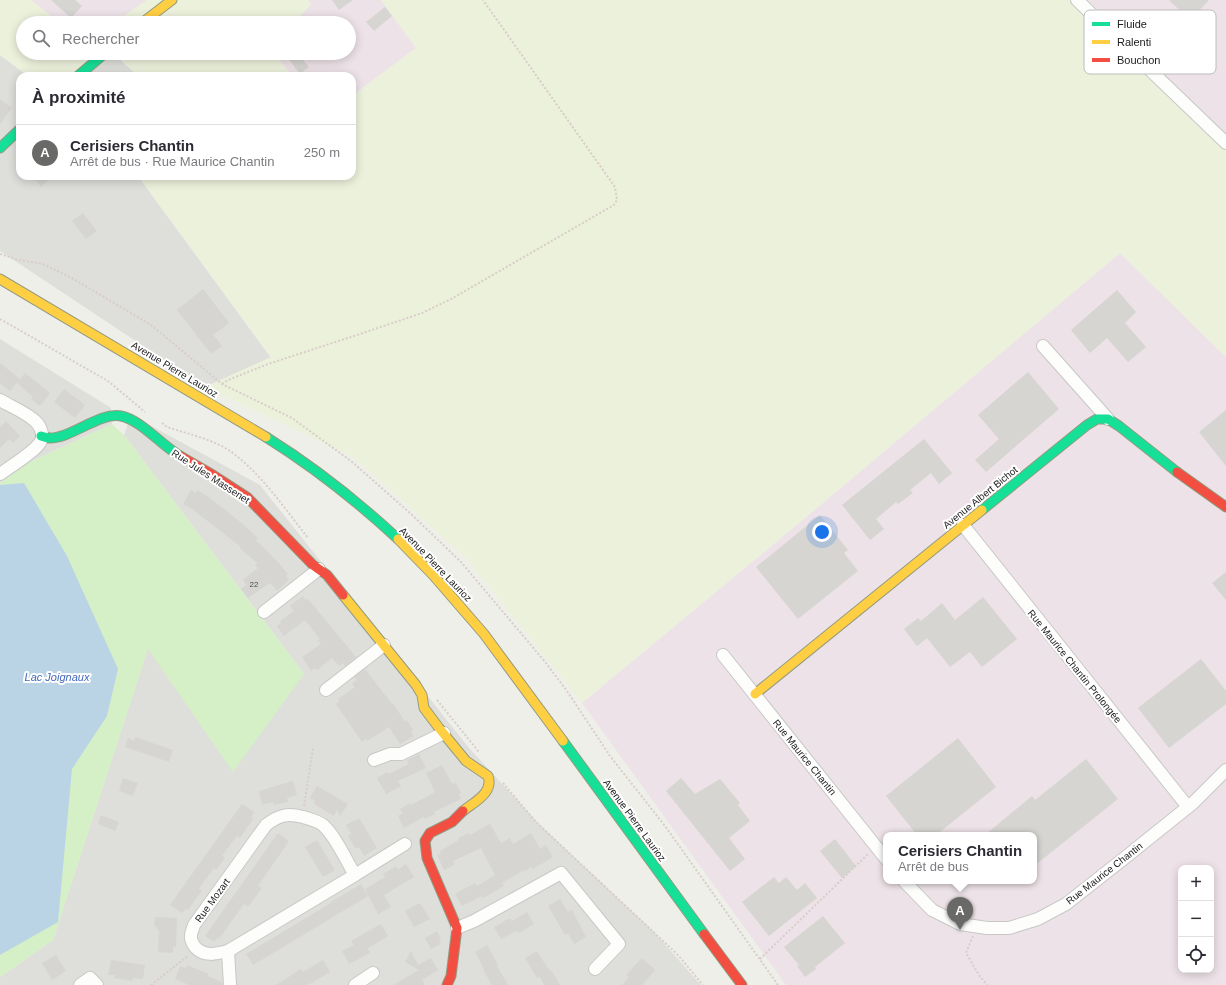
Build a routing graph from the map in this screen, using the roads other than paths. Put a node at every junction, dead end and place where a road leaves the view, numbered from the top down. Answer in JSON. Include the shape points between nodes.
{"nodes":[{"id":1,"x":172,"y":0,"type":"edge"},
{"id":2,"x":1077,"y":0,"type":"edge"},
{"id":3,"x":1087,"y":10,"type":"edge"},
{"id":4,"x":151,"y":16,"type":"edge"},
{"id":5,"x":97,"y":60,"type":"edge"},
{"id":6,"x":83,"y":72,"type":"edge"},
{"id":7,"x":1154,"y":74,"type":"edge"},
{"id":8,"x":16,"y":133,"type":"edge"},
{"id":9,"x":1226,"y":143,"type":"edge"},
{"id":10,"x":0,"y":148,"type":"edge"},
{"id":11,"x":0,"y":279,"type":"edge"},
{"id":12,"x":1043,"y":346,"type":"dead end"},
{"id":13,"x":0,"y":400,"type":"edge"},
{"id":14,"x":1108,"y":419,"type":"junction"},
{"id":15,"x":42,"y":436,"type":"junction"},
{"id":16,"x":0,"y":474,"type":"edge"},
{"id":17,"x":1226,"y":507,"type":"edge"},
{"id":18,"x":963,"y":526,"type":"junction"},
{"id":19,"x":319,"y":569,"type":"junction"},
{"id":20,"x":264,"y":612,"type":"dead end"},
{"id":21,"x":384,"y":645,"type":"junction"},
{"id":22,"x":724,"y":655,"type":"dead end"},
{"id":23,"x":326,"y":690,"type":"dead end"},
{"id":24,"x":755,"y":694,"type":"junction"},
{"id":25,"x":444,"y":732,"type":"junction"},
{"id":26,"x":374,"y":760,"type":"dead end"},
{"id":27,"x":1226,"y":770,"type":"edge"},
{"id":28,"x":1188,"y":807,"type":"junction"},
{"id":29,"x":405,"y":844,"type":"dead end"},
{"id":30,"x":883,"y":855,"type":"edge"},
{"id":31,"x":355,"y":875,"type":"junction"},
{"id":32,"x":907,"y":884,"type":"edge"},
{"id":33,"x":457,"y":928,"type":"junction"},
{"id":34,"x":228,"y":951,"type":"junction"},
{"id":35,"x":595,"y":969,"type":"dead end"},
{"id":36,"x":373,"y":973,"type":"dead end"},
{"id":37,"x":80,"y":985,"type":"edge"},
{"id":38,"x":97,"y":985,"type":"edge"},
{"id":39,"x":230,"y":985,"type":"edge"},
{"id":40,"x":355,"y":985,"type":"edge"},
{"id":41,"x":447,"y":985,"type":"edge"},
{"id":42,"x":742,"y":985,"type":"edge"}],
"edges":[{"from":1,"to":4,"type":"street"},
{"from":2,"to":3,"type":"street"},
{"from":5,"to":6,"type":"street"},
{"from":7,"to":9,"type":"street"},
{"from":8,"to":10,"type":"street"},
{"from":11,"to":42,"type":"street","name":"Avenue Pierre Laurioz","via":[[275,443],[338,487],[403,544],[453,596],[484,634]]},
{"from":12,"to":14,"type":"street"},
{"from":13,"to":15,"type":"street","via":[[35,420]]},
{"from":14,"to":17,"type":"street","via":[[1166,465]]},
{"from":14,"to":18,"type":"street","name":"Avenue Albert Bichot","via":[[1097,419],[1087,425]]},
{"from":15,"to":16,"type":"street","via":[[41,441],[30,453]]},
{"from":15,"to":19,"type":"street","name":"Rue Jules Massenet","via":[[61,436],[104,418],[120,416],[130,420],[145,428],[173,452],[247,497]]},
{"from":18,"to":24,"type":"street","name":"Avenue Albert Bichot"},
{"from":18,"to":28,"type":"street","name":"Rue Maurice Chantin Prolongée"},
{"from":19,"to":20,"type":"street"},
{"from":19,"to":21,"type":"street","name":"Rue Jules Massenet","via":[[327,575]]},
{"from":21,"to":23,"type":"street"},
{"from":21,"to":25,"type":"street","name":"Rue Jules Massenet","via":[[416,685],[422,695],[423,706]]},
{"from":22,"to":24,"type":"street","name":"Rue Maurice Chantin"},
{"from":24,"to":30,"type":"street","name":"Rue Maurice Chantin"},
{"from":25,"to":26,"type":"street","via":[[401,754],[390,754]]},
{"from":25,"to":33,"type":"street","name":"Rue Jules Massenet","via":[[468,763],[484,772],[489,785],[485,793],[462,811],[454,821],[431,832],[425,840],[427,858]]},
{"from":27,"to":28,"type":"street","name":"Rue Maurice Chantin"},
{"from":28,"to":32,"type":"street","name":"Rue Maurice Chantin","via":[[1066,904],[1038,919],[1009,928],[960,924],[932,910]]},
{"from":29,"to":31,"type":"street"},
{"from":31,"to":34,"type":"street"},
{"from":31,"to":34,"type":"street","name":"Rue Mozart","via":[[334,838],[322,825],[292,814],[277,817],[266,825],[194,925],[190,938],[197,949],[211,955]]},
{"from":33,"to":35,"type":"street","via":[[561,873],[619,944]]},
{"from":33,"to":41,"type":"street","via":[[451,976]]},
{"from":34,"to":39,"type":"street"},
{"from":36,"to":40,"type":"street"},
{"from":37,"to":38,"type":"street","via":[[90,978]]}]}
